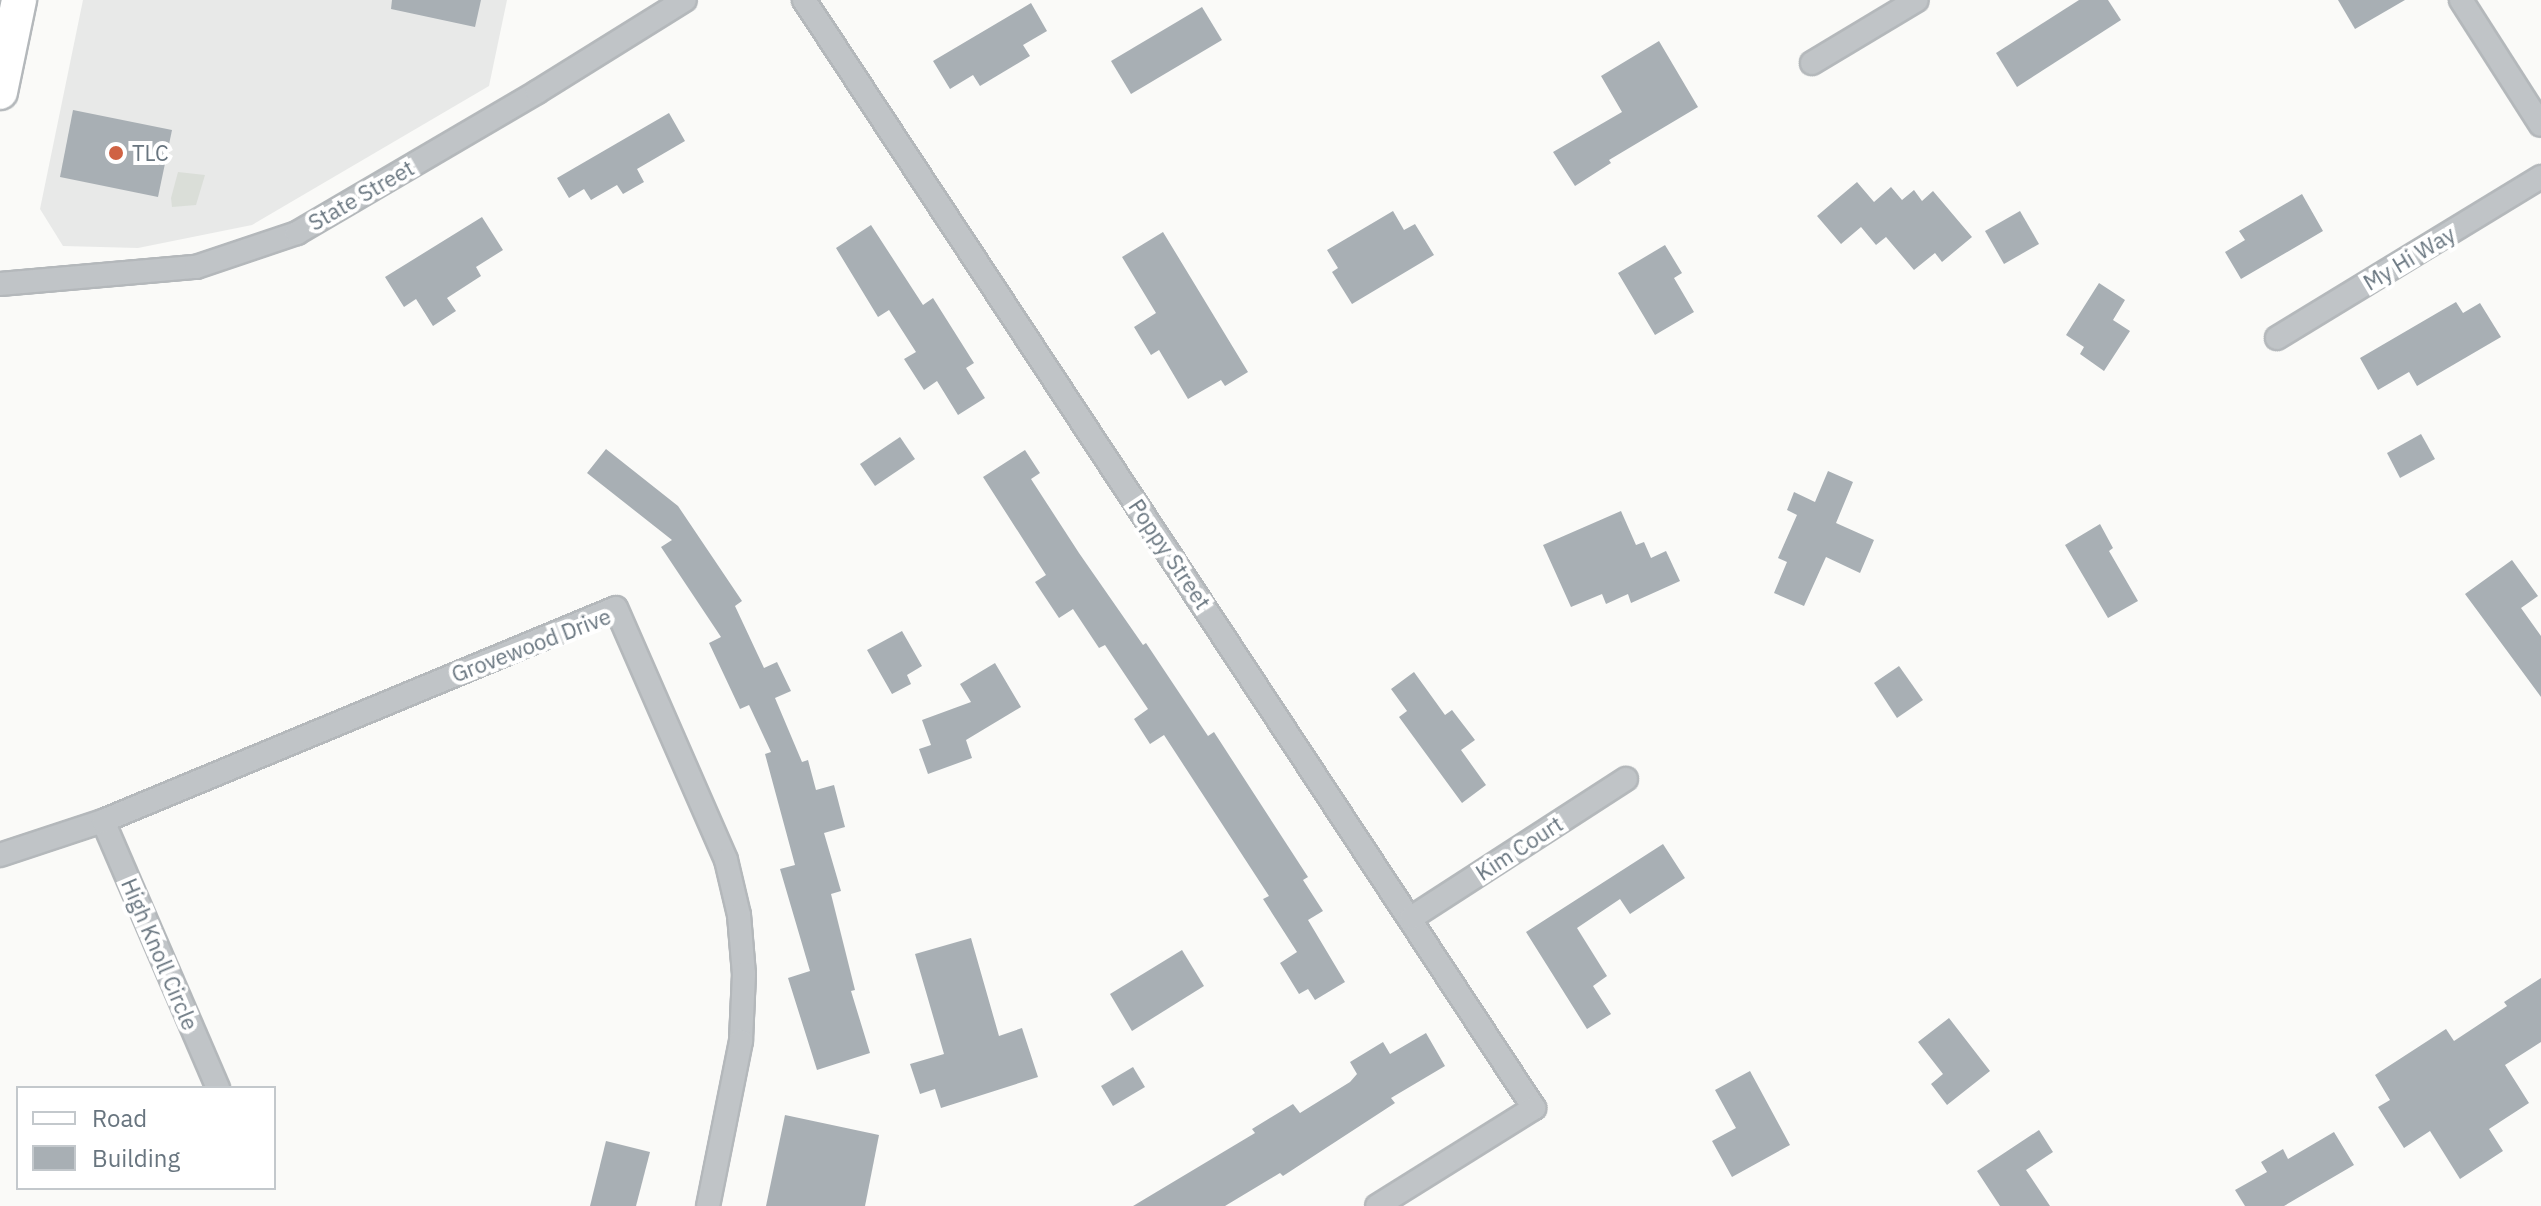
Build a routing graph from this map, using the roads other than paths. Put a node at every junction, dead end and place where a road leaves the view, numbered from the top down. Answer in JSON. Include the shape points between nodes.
{"nodes":[{"id":1,"x":19,"y":0,"type":"edge"},
{"id":2,"x":685,"y":0,"type":"edge"},
{"id":3,"x":804,"y":0,"type":"edge"},
{"id":4,"x":1917,"y":0,"type":"edge"},
{"id":5,"x":2461,"y":0,"type":"edge"},
{"id":6,"x":1812,"y":63,"type":"dead end"},
{"id":7,"x":0,"y":92,"type":"edge"},
{"id":8,"x":2541,"y":125,"type":"edge"},
{"id":9,"x":2541,"y":177,"type":"edge"},
{"id":10,"x":0,"y":284,"type":"edge"},
{"id":11,"x":2277,"y":338,"type":"dead end"},
{"id":12,"x":1626,"y":779,"type":"dead end"},
{"id":13,"x":103,"y":821,"type":"junction"},
{"id":14,"x":0,"y":855,"type":"edge"},
{"id":15,"x":1411,"y":918,"type":"junction"},
{"id":16,"x":217,"y":1086,"type":"edge"},
{"id":17,"x":708,"y":1206,"type":"edge"},
{"id":18,"x":1377,"y":1206,"type":"edge"}],
"edges":[{"from":1,"to":7,"type":"main road"},
{"from":2,"to":10,"type":"street","name":"State Street","via":[[297,233],[196,267]]},
{"from":3,"to":15,"type":"street","name":"Poppy Street"},
{"from":4,"to":6,"type":"street"},
{"from":5,"to":8,"type":"street"},
{"from":9,"to":11,"type":"street","name":"My Hi Way"},
{"from":12,"to":15,"type":"street","name":"Kim Court"},
{"from":13,"to":14,"type":"street","name":"Grovewood Drive"},
{"from":13,"to":16,"type":"street","name":"High Knoll Circle"},
{"from":13,"to":17,"type":"street","name":"Grovewood Drive","via":[[616,608],[726,860],[739,915],[744,974],[741,1041]]},
{"from":15,"to":18,"type":"street","name":"Poppy Street","via":[[1534,1108]]}]}
